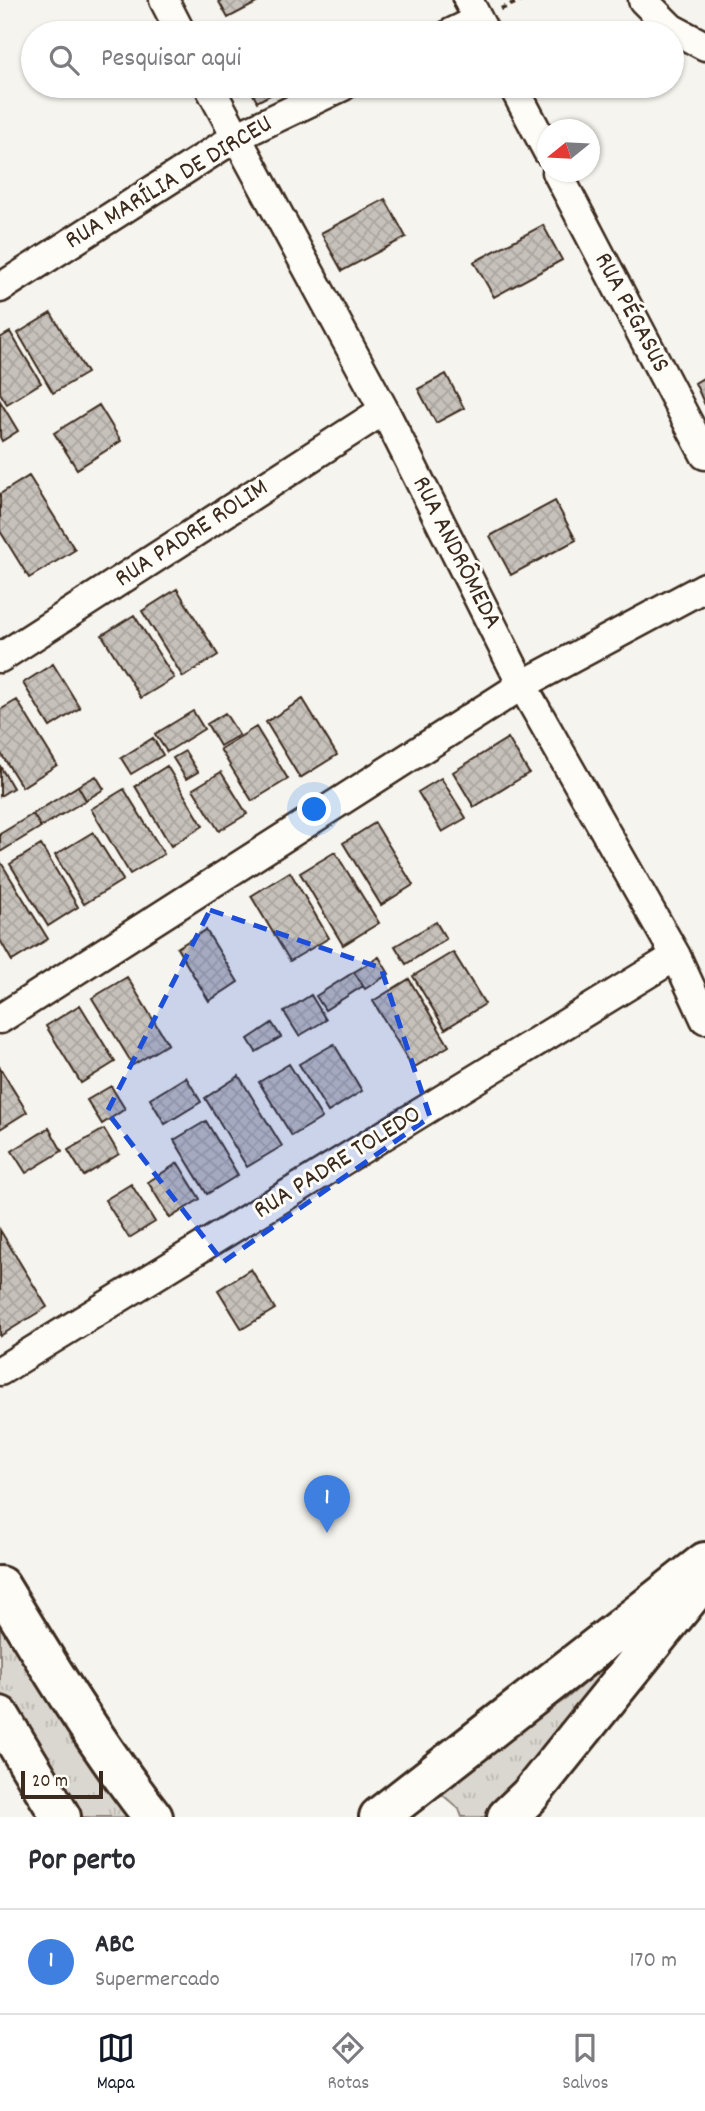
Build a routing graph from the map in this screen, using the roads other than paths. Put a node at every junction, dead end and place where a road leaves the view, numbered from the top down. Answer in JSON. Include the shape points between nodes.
{"nodes":[{"id":1,"x":164,"y":0,"type":"edge"},
{"id":2,"x":643,"y":0,"type":"edge"},
{"id":3,"x":175,"y":21,"type":"edge"},
{"id":4,"x":664,"y":21,"type":"edge"},
{"id":5,"x":684,"y":35,"type":"edge"},
{"id":6,"x":705,"y":46,"type":"edge"},
{"id":7,"x":215,"y":98,"type":"edge"},
{"id":8,"x":318,"y":98,"type":"edge"},
{"id":9,"x":519,"y":98,"type":"edge"},
{"id":10,"x":537,"y":131,"type":"edge"},
{"id":11,"x":236,"y":137,"type":"junction"},
{"id":12,"x":562,"y":182,"type":"edge"},
{"id":13,"x":0,"y":288,"type":"edge"},
{"id":14,"x":384,"y":410,"type":"junction"},
{"id":15,"x":705,"y":455,"type":"edge"},
{"id":16,"x":705,"y":587,"type":"edge"},
{"id":17,"x":0,"y":658,"type":"edge"},
{"id":18,"x":522,"y":685,"type":"junction"},
{"id":19,"x":676,"y":956,"type":"junction"},
{"id":20,"x":0,"y":1019,"type":"edge"},
{"id":21,"x":705,"y":1019,"type":"edge"},
{"id":22,"x":0,"y":1371,"type":"edge"},
{"id":23,"x":705,"y":1562,"type":"edge"},
{"id":24,"x":705,"y":1578,"type":"edge"},
{"id":25,"x":0,"y":1586,"type":"edge"},
{"id":26,"x":0,"y":1716,"type":"edge"},
{"id":27,"x":518,"y":1810,"type":"edge"},
{"id":28,"x":61,"y":1817,"type":"edge"},
{"id":29,"x":153,"y":1817,"type":"edge"},
{"id":30,"x":380,"y":1817,"type":"edge"},
{"id":31,"x":433,"y":1817,"type":"edge"}],
"edges":[{"from":1,"to":3,"type":"street"},
{"from":2,"to":4,"type":"street"},
{"from":5,"to":6,"type":"street"},
{"from":7,"to":11,"type":"street","name":"RUA ANDRÔMEDA"},
{"from":8,"to":11,"type":"street","name":"RUA MARÍLIA DE DIRCEU"},
{"from":9,"to":10,"type":"street"},
{"from":11,"to":13,"type":"street","name":"RUA MARÍLIA DE DIRCEU"},
{"from":11,"to":14,"type":"street","name":"RUA ANDRÔMEDA"},
{"from":12,"to":15,"type":"street","name":"RUA PÉGASUS"},
{"from":14,"to":17,"type":"street","name":"RUA PADRE ROLIM"},
{"from":14,"to":18,"type":"street","name":"RUA ANDRÔMEDA"},
{"from":16,"to":18,"type":"street"},
{"from":18,"to":19,"type":"street","name":"RUA ANDRÔMEDA"},
{"from":18,"to":20,"type":"street"},
{"from":19,"to":21,"type":"street","name":"RUA ANDRÔMEDA"},
{"from":19,"to":22,"type":"street","name":"RUA PADRE TOLEDO"},
{"from":23,"to":30,"type":"main road"},
{"from":24,"to":27,"type":"main road"},
{"from":25,"to":29,"type":"main road","via":[[55,1678]]},
{"from":26,"to":28,"type":"main road"},
{"from":30,"to":31,"type":"main road","via":[[403,1806],[425,1809]]}]}
